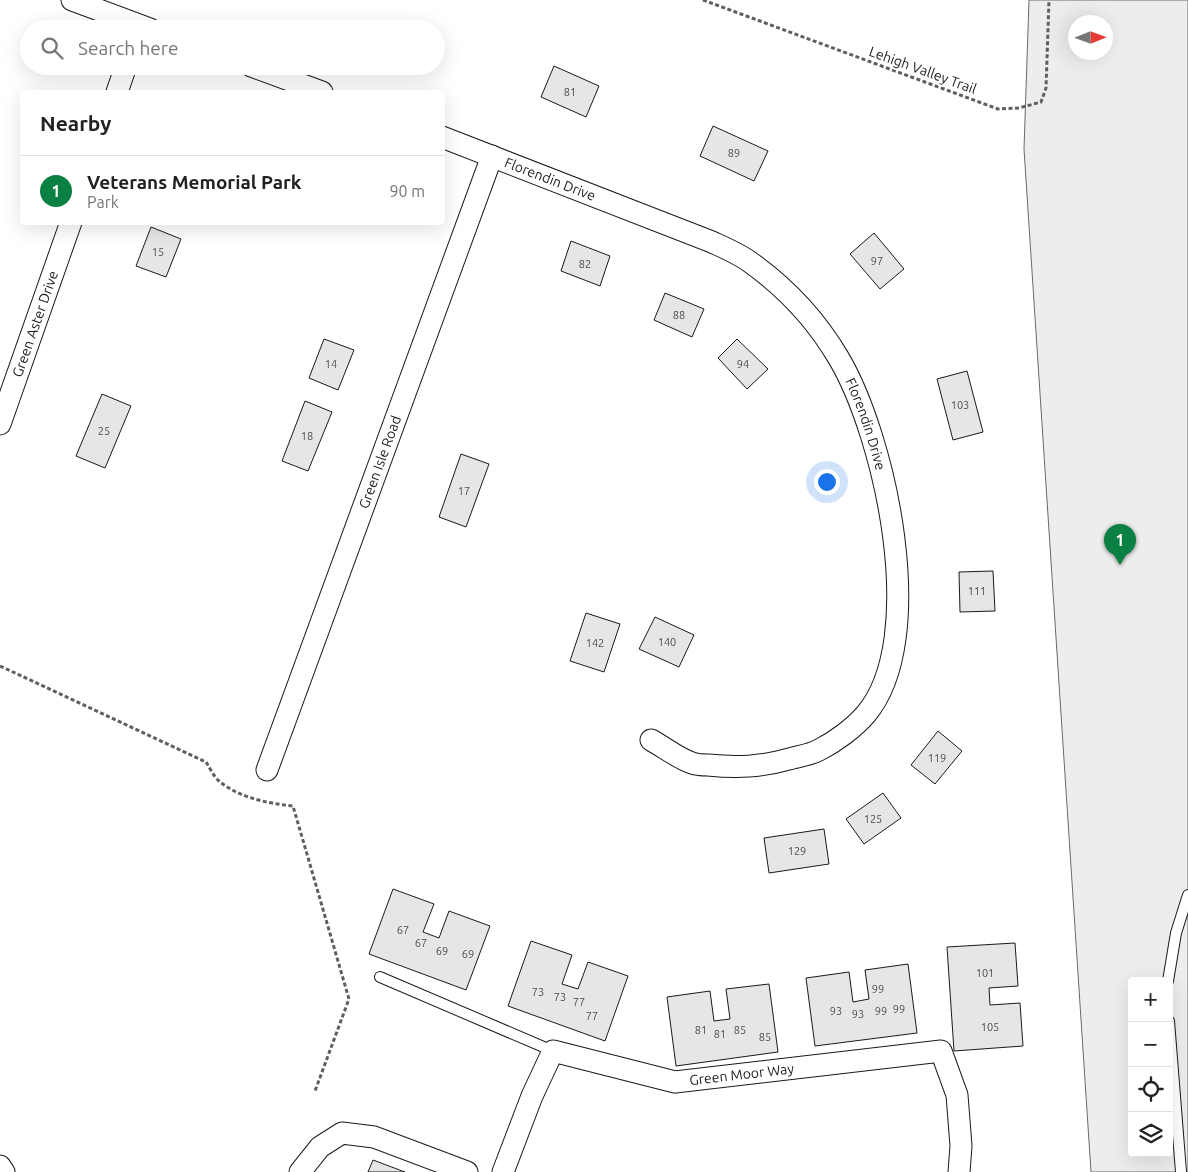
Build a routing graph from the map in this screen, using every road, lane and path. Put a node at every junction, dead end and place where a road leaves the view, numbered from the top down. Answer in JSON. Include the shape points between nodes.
{"nodes":[{"id":1,"x":72,"y":0,"type":"edge"},
{"id":2,"x":703,"y":0,"type":"edge"},
{"id":3,"x":1049,"y":0,"type":"edge"},
{"id":4,"x":123,"y":20,"type":"edge"},
{"id":5,"x":123,"y":75,"type":"edge"},
{"id":6,"x":276,"y":75,"type":"edge"},
{"id":7,"x":118,"y":90,"type":"edge"},
{"id":8,"x":317,"y":90,"type":"edge"},
{"id":9,"x":445,"y":139,"type":"edge"},
{"id":10,"x":492,"y":156,"type":"junction"},
{"id":11,"x":70,"y":225,"type":"edge"},
{"id":12,"x":0,"y":424,"type":"edge"},
{"id":13,"x":0,"y":666,"type":"edge"},
{"id":14,"x":651,"y":740,"type":"dead end"},
{"id":15,"x":267,"y":770,"type":"dead end"},
{"id":16,"x":1188,"y":895,"type":"edge"},
{"id":17,"x":380,"y":977,"type":"dead end"},
{"id":18,"x":1169,"y":977,"type":"edge"},
{"id":19,"x":1169,"y":1022,"type":"edge"},
{"id":20,"x":553,"y":1051,"type":"junction"},
{"id":21,"x":315,"y":1091,"type":"dead end"},
{"id":22,"x":0,"y":1166,"type":"edge"},
{"id":23,"x":4,"y":1172,"type":"edge"},
{"id":24,"x":300,"y":1172,"type":"edge"},
{"id":25,"x":467,"y":1172,"type":"edge"},
{"id":26,"x":503,"y":1172,"type":"edge"},
{"id":27,"x":959,"y":1172,"type":"edge"},
{"id":28,"x":1181,"y":1172,"type":"edge"}],
"edges":[{"from":1,"to":4,"type":"street"},
{"from":2,"to":3,"type":"path","name":"Lehigh Valley Trail","via":[[998,109],[1041,102],[1046,88]]},
{"from":5,"to":7,"type":"street"},
{"from":6,"to":8,"type":"street"},
{"from":9,"to":10,"type":"street","name":"Florendin Drive"},
{"from":10,"to":14,"type":"street","name":"Florendin Drive","via":[[712,242],[749,262],[781,287],[812,320],[838,358],[858,397],[872,437],[886,489],[893,535],[897,616],[893,654],[882,689],[866,714],[818,751],[767,765],[729,767],[692,764]]},
{"from":10,"to":15,"type":"street","name":"Green Isle Road"},
{"from":11,"to":12,"type":"street","name":"Green Aster Drive"},
{"from":13,"to":21,"type":"path","via":[[206,762],[218,780],[246,797],[293,806],[349,999]]},
{"from":16,"to":18,"type":"lane","via":[[1176,933]]},
{"from":17,"to":20,"type":"lane"},
{"from":19,"to":28,"type":"lane"},
{"from":20,"to":26,"type":"street"},
{"from":20,"to":27,"type":"street","name":"Green Moor Way","via":[[675,1082],[941,1051],[957,1095],[961,1146]]},
{"from":22,"to":23,"type":"street"},
{"from":24,"to":25,"type":"street","via":[[320,1147],[342,1132],[374,1137]]}]}
